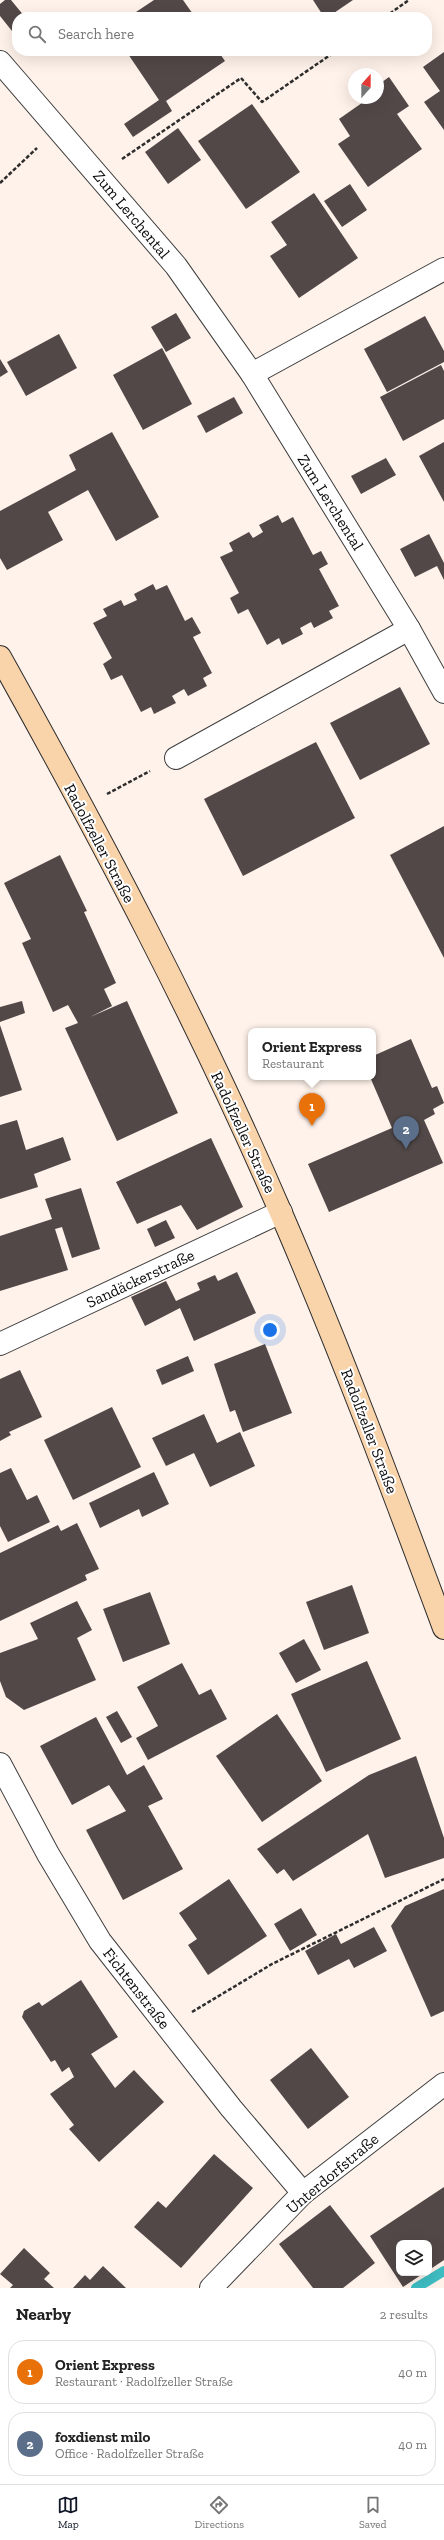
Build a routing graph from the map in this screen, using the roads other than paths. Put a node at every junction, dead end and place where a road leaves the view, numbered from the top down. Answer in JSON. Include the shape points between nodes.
{"nodes":[{"id":1,"x":0,"y":62,"type":"edge"},
{"id":2,"x":444,"y":269,"type":"edge"},
{"id":3,"x":252,"y":374,"type":"junction"},
{"id":4,"x":409,"y":629,"type":"junction"},
{"id":5,"x":0,"y":657,"type":"edge"},
{"id":6,"x":444,"y":692,"type":"edge"},
{"id":7,"x":176,"y":758,"type":"road end"},
{"id":8,"x":281,"y":1212,"type":"junction"},
{"id":9,"x":0,"y":1344,"type":"edge"},
{"id":10,"x":444,"y":1628,"type":"edge"},
{"id":11,"x":0,"y":1764,"type":"edge"},
{"id":12,"x":444,"y":2084,"type":"edge"},
{"id":13,"x":303,"y":2193,"type":"junction"},
{"id":14,"x":211,"y":2288,"type":"edge"}],
"edges":[{"from":1,"to":3,"type":"street","name":"Zum Lerchental","via":[[176,266]]},
{"from":2,"to":3,"type":"street"},
{"from":3,"to":4,"type":"street","name":"Zum Lerchental"},
{"from":4,"to":6,"type":"street","name":"Zum Lerchental"},
{"from":4,"to":7,"type":"street"},
{"from":5,"to":8,"type":"street","name":"Radolfzeller Straße","via":[[82,807],[219,1077]]},
{"from":8,"to":9,"type":"street","name":"Sandäckerstraße"},
{"from":8,"to":10,"type":"street","name":"Radolfzeller Straße","via":[[364,1412]]},
{"from":11,"to":13,"type":"street","name":"Fichtenstraße","via":[[48,1854],[100,1941],[167,2028]]},
{"from":12,"to":13,"type":"street","name":"Unterdorfstraße"},
{"from":13,"to":14,"type":"street","name":"Unterdorfstraße"}]}
